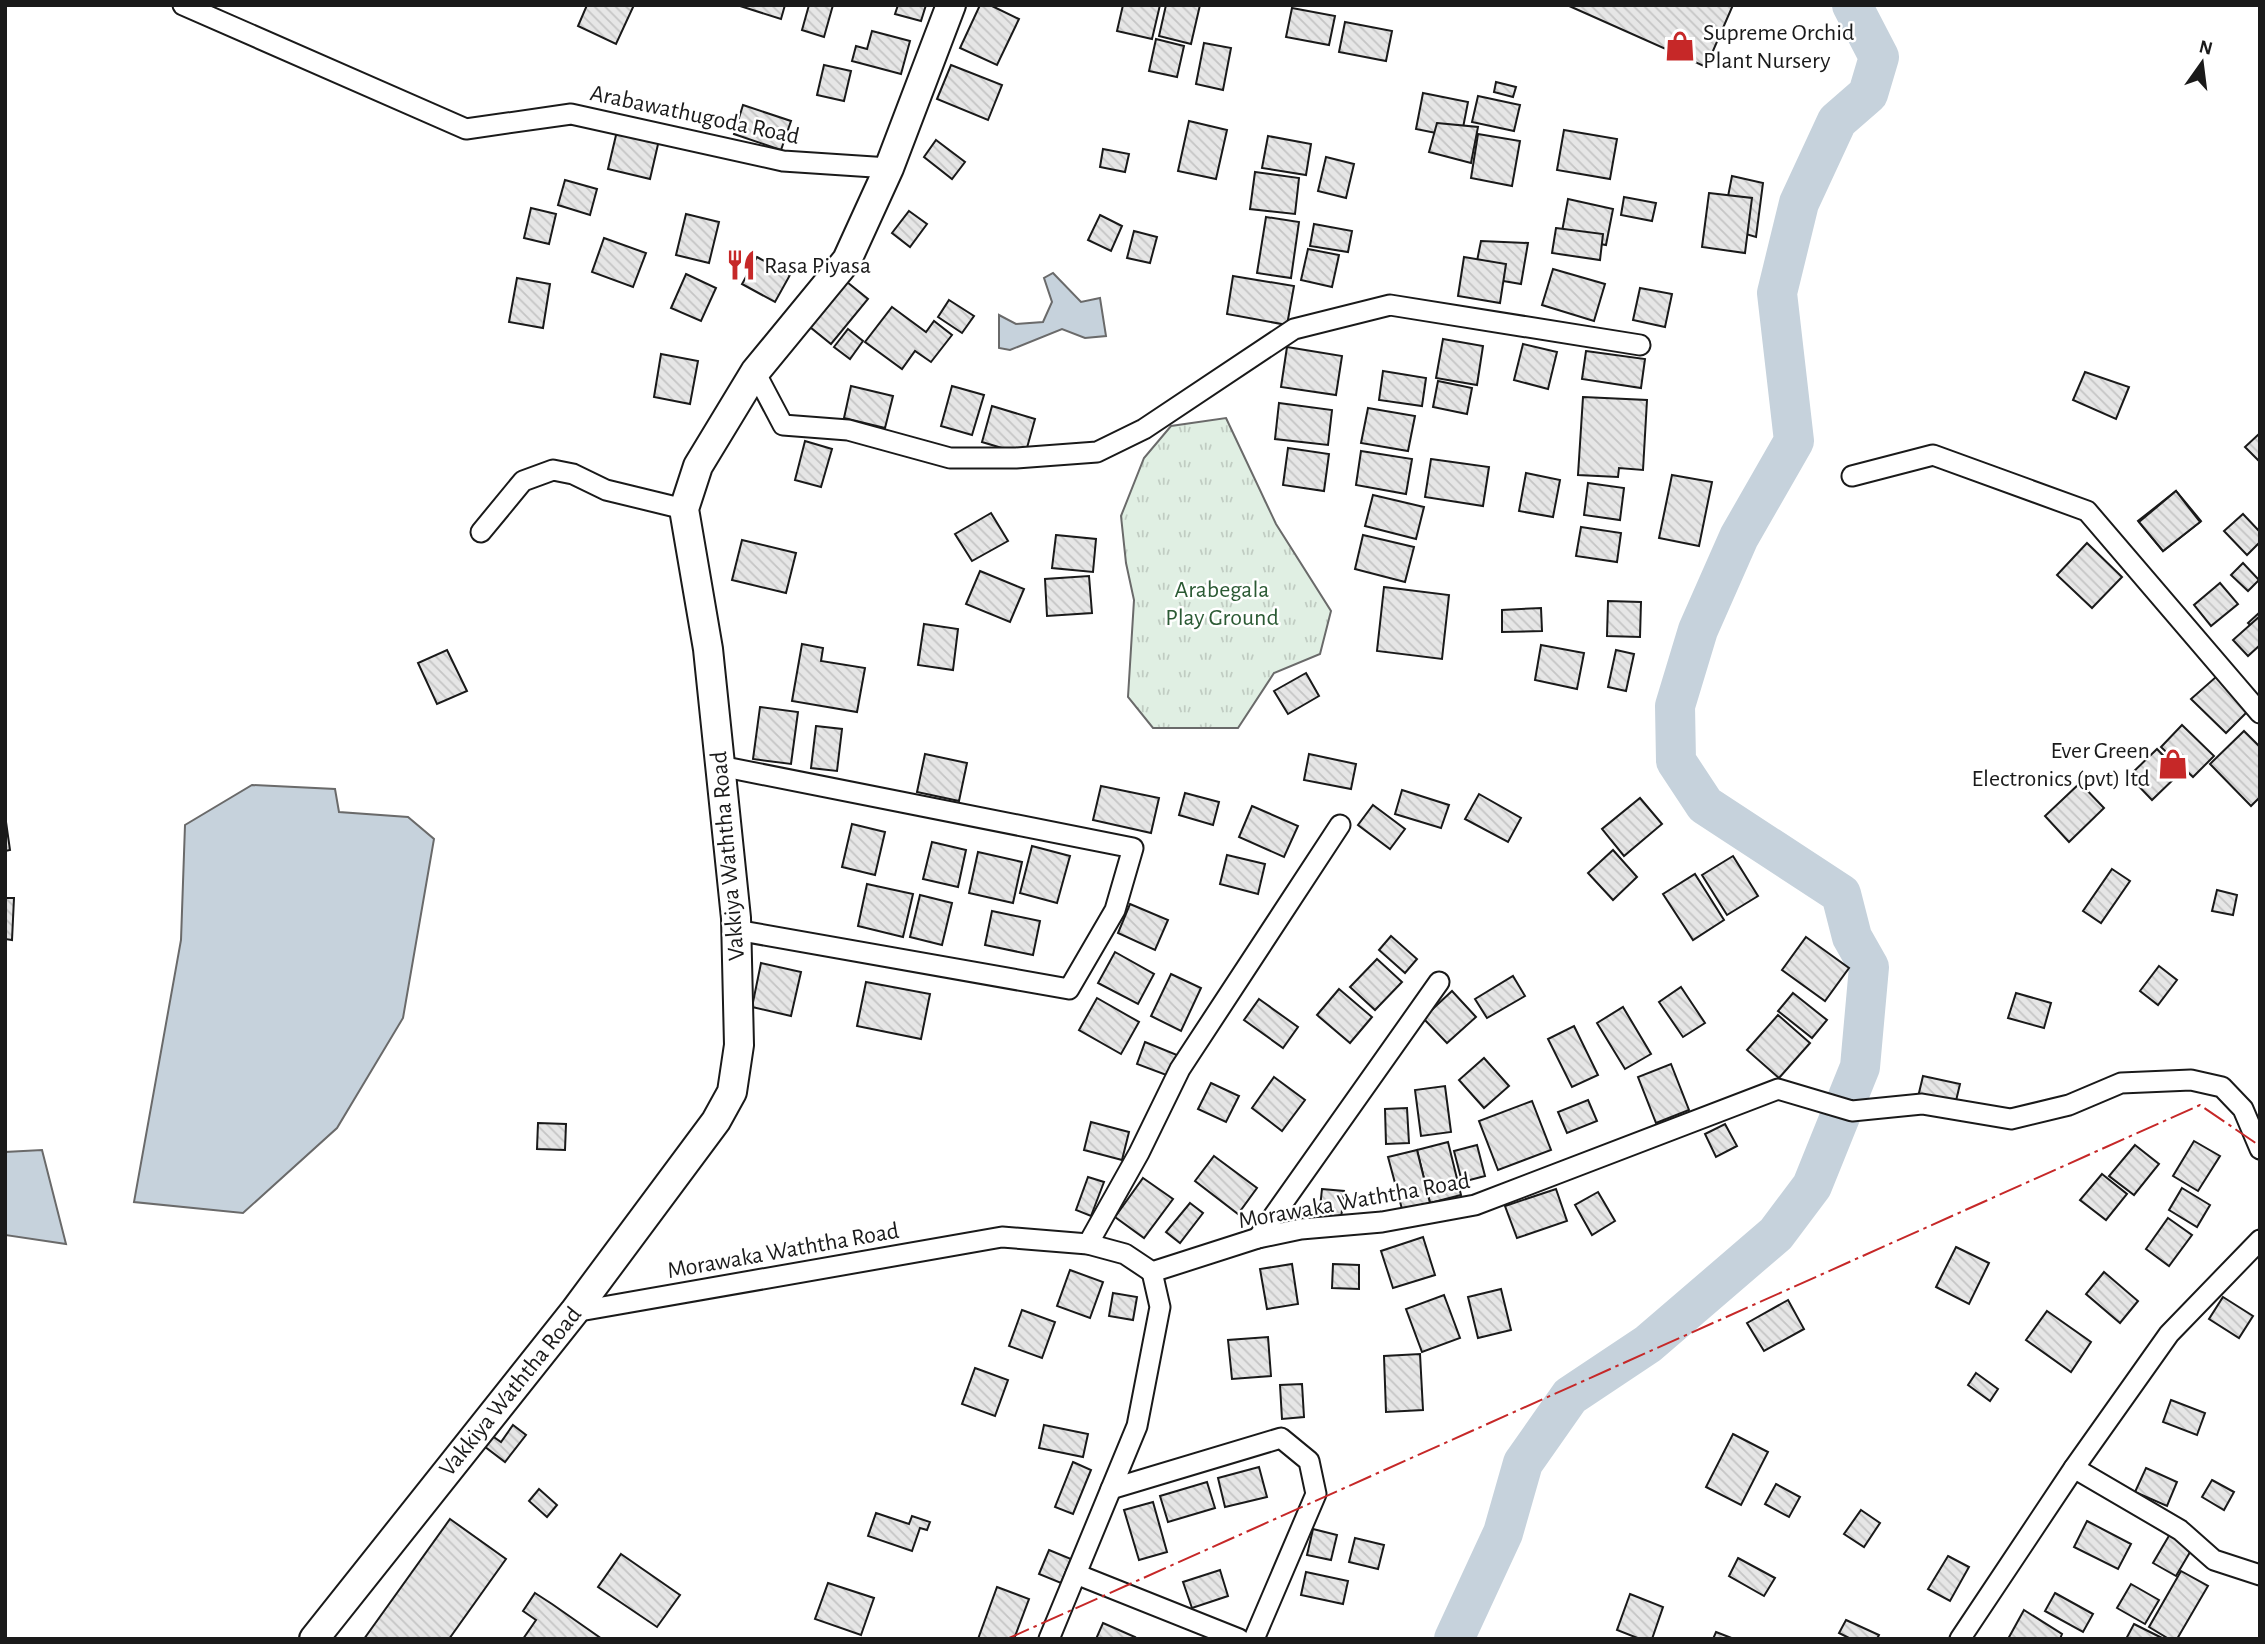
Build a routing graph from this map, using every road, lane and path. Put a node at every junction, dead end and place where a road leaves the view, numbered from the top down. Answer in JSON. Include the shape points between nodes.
{"nodes":[{"id":1,"x":183,"y":5,"type":"edge"},
{"id":2,"x":951,"y":5,"type":"edge"},
{"id":3,"x":889,"y":168,"type":"junction"},
{"id":4,"x":1640,"y":345,"type":"dead end"},
{"id":5,"x":755,"y":372,"type":"junction"},
{"id":6,"x":1852,"y":476,"type":"dead end"},
{"id":7,"x":684,"y":509,"type":"junction"},
{"id":8,"x":481,"y":532,"type":"dead end"},
{"id":9,"x":2260,"y":713,"type":"edge"},
{"id":10,"x":720,"y":766,"type":"junction"},
{"id":11,"x":1340,"y":825,"type":"dead end"},
{"id":12,"x":736,"y":930,"type":"junction"},
{"id":13,"x":1439,"y":982,"type":"dead end"},
{"id":14,"x":2260,"y":1149,"type":"edge"},
{"id":15,"x":1258,"y":1238,"type":"junction"},
{"id":16,"x":2260,"y":1240,"type":"edge"},
{"id":17,"x":1087,"y":1244,"type":"junction"},
{"id":18,"x":1152,"y":1272,"type":"junction"},
{"id":19,"x":574,"y":1312,"type":"junction"},
{"id":20,"x":2074,"y":1468,"type":"junction"},
{"id":21,"x":1111,"y":1489,"type":"junction"},
{"id":22,"x":1076,"y":1574,"type":"junction"},
{"id":23,"x":2260,"y":1576,"type":"edge"},
{"id":24,"x":314,"y":1639,"type":"edge"},
{"id":25,"x":1049,"y":1639,"type":"edge"},
{"id":26,"x":1239,"y":1639,"type":"edge"},
{"id":27,"x":1254,"y":1639,"type":"edge"},
{"id":28,"x":1960,"y":1639,"type":"edge"}],
"edges":[{"from":1,"to":3,"type":"street","name":"Arabawathugoda Road","via":[[466,130],[571,114],[783,160]]},
{"from":2,"to":3,"type":"street","name":"Vakkiya Waththa Road"},
{"from":3,"to":5,"type":"street","name":"Vakkiya Waththa Road","via":[[847,260]]},
{"from":4,"to":5,"type":"street","via":[[1390,305],[1294,330],[1144,429],[1097,452],[1016,458],[950,458],[848,430],[783,425]]},
{"from":5,"to":7,"type":"street","name":"Vakkiya Waththa Road","via":[[698,467]]},
{"from":6,"to":9,"type":"street","via":[[1933,455],[2087,511]]},
{"from":7,"to":8,"type":"street","via":[[606,490],[553,470],[523,481]]},
{"from":7,"to":10,"type":"street","name":"Vakkiya Waththa Road","via":[[708,649]]},
{"from":10,"to":12,"type":"street","name":"Vakkiya Waththa Road"},
{"from":10,"to":12,"type":"street","via":[[1133,848],[1115,910],[1069,989]]},
{"from":11,"to":17,"type":"street","via":[[1180,1069]]},
{"from":12,"to":19,"type":"street","name":"Vakkiya Waththa Road","via":[[739,1045],[732,1092],[716,1121]]},
{"from":13,"to":15,"type":"street"},
{"from":14,"to":15,"type":"street","name":"Morawaka Waththa Road","via":[[2243,1109],[2222,1087],[2191,1080],[2121,1083],[2069,1105],[2011,1119],[1922,1104],[1852,1111],[1778,1089],[1475,1205]]},
{"from":15,"to":18,"type":"street","name":"Morawaka Waththa Road"},
{"from":16,"to":20,"type":"street","via":[[2169,1334]]},
{"from":17,"to":18,"type":"street","name":"Morawaka Waththa Road","via":[[1125,1254]]},
{"from":17,"to":19,"type":"street","name":"Morawaka Waththa Road","via":[[1002,1237]]},
{"from":18,"to":21,"type":"street","via":[[1160,1307],[1136,1426]]},
{"from":19,"to":24,"type":"street","name":"Vakkiya Waththa Road"},
{"from":20,"to":23,"type":"street","via":[[2180,1530],[2214,1560]]},
{"from":20,"to":28,"type":"street"},
{"from":21,"to":22,"type":"street"},
{"from":21,"to":27,"type":"street","via":[[1281,1438],[1309,1461],[1316,1494]]},
{"from":22,"to":25,"type":"street"},
{"from":22,"to":26,"type":"street"}]}
